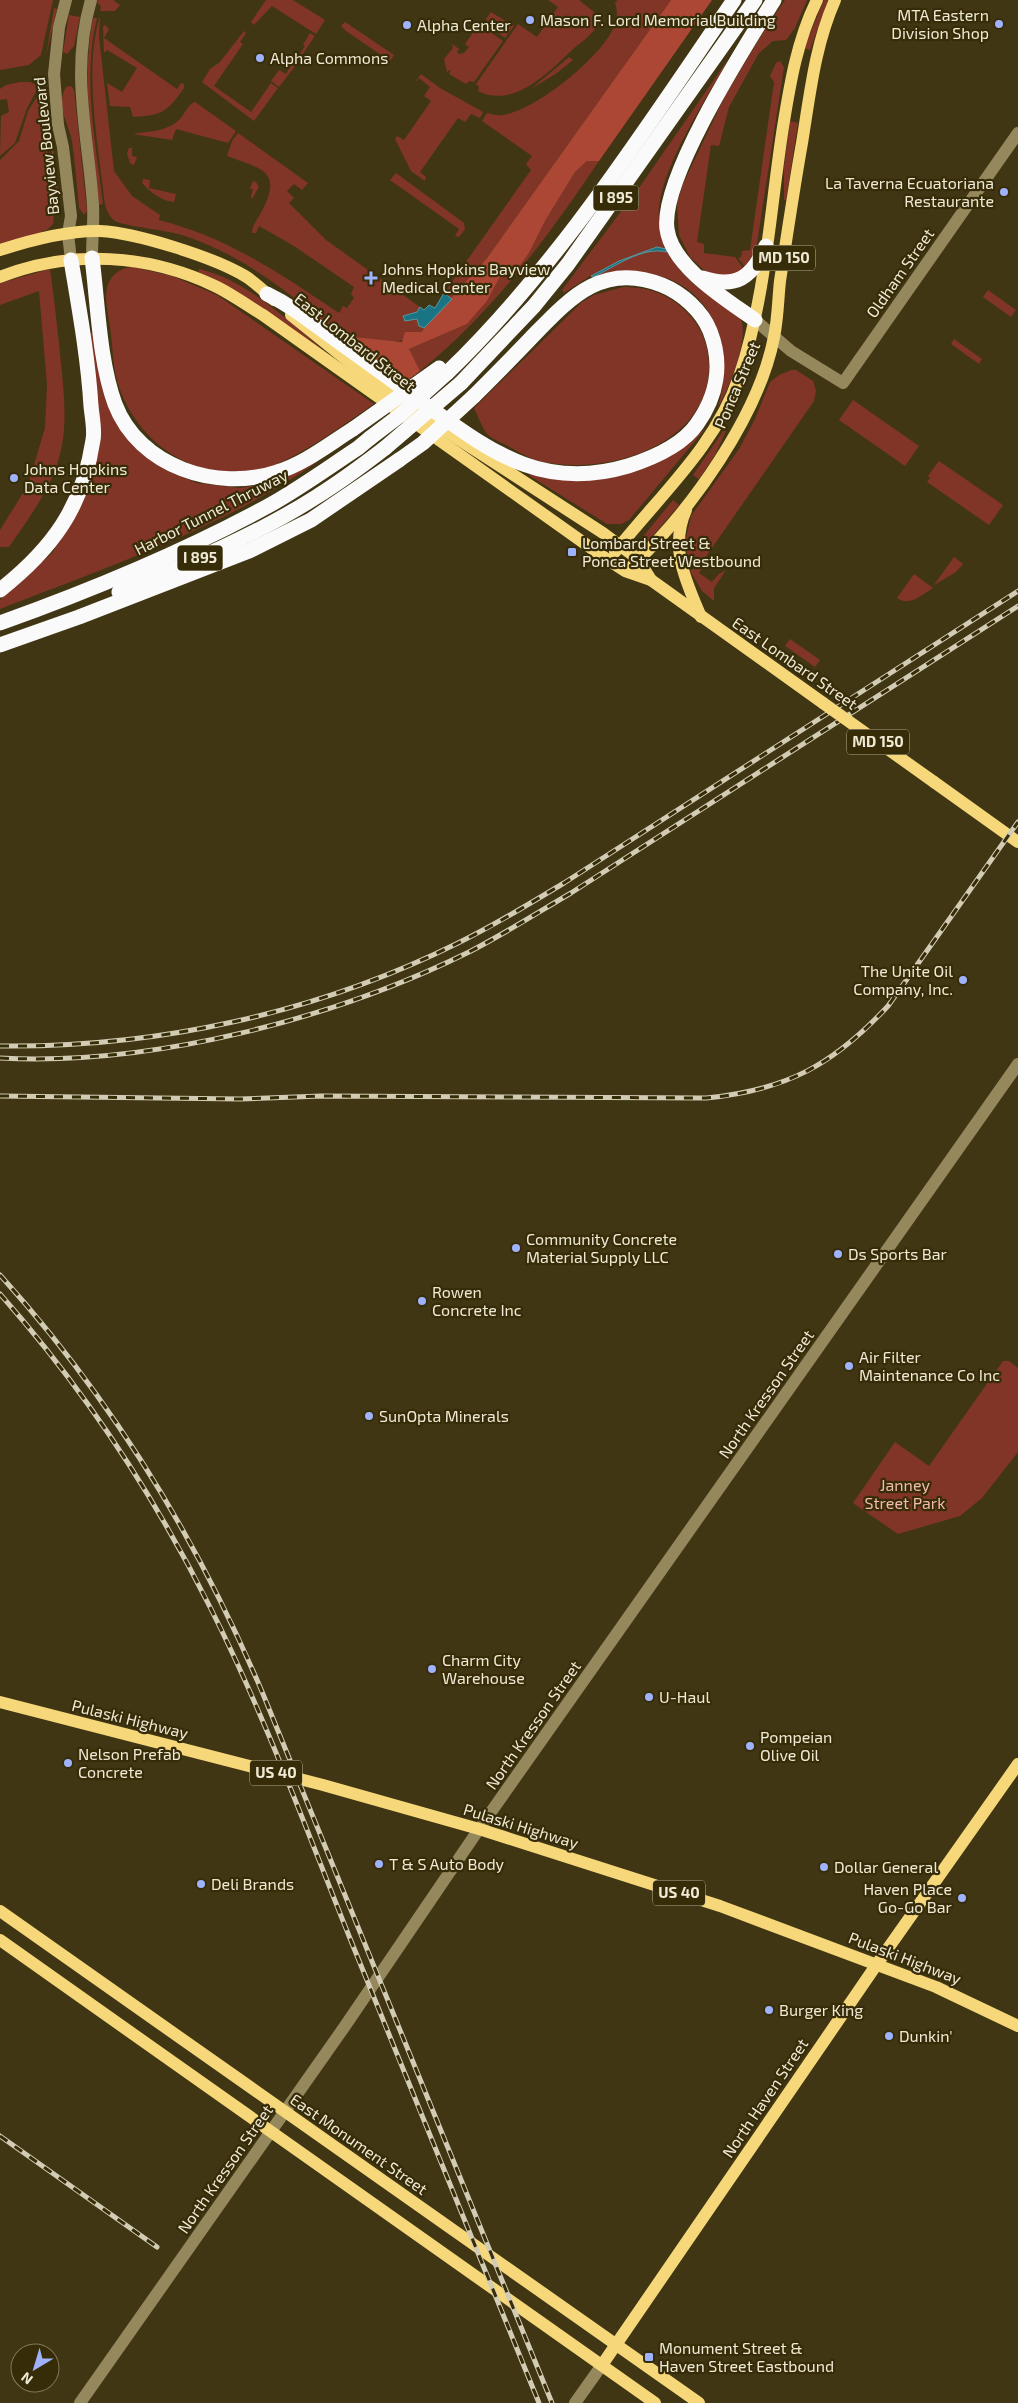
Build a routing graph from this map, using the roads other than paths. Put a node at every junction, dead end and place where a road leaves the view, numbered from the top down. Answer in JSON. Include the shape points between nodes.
{"nodes":[{"id":1,"x":66,"y":0,"type":"edge"},
{"id":2,"x":91,"y":0,"type":"edge"},
{"id":3,"x":734,"y":0,"type":"edge"},
{"id":4,"x":755,"y":0,"type":"edge"},
{"id":5,"x":774,"y":0,"type":"edge"},
{"id":6,"x":818,"y":0,"type":"edge"},
{"id":7,"x":835,"y":0,"type":"edge"},
{"id":8,"x":1018,"y":133,"type":"edge"},
{"id":9,"x":92,"y":232,"type":"junction"},
{"id":10,"x":68,"y":234,"type":"junction"},
{"id":11,"x":766,"y":246,"type":"junction"},
{"id":12,"x":0,"y":250,"type":"edge"},
{"id":13,"x":92,"y":258,"type":"junction"},
{"id":14,"x":71,"y":260,"type":"junction"},
{"id":15,"x":0,"y":276,"type":"edge"},
{"id":16,"x":697,"y":276,"type":"junction"},
{"id":17,"x":268,"y":294,"type":"junction"},
{"id":18,"x":755,"y":320,"type":"junction"},
{"id":19,"x":774,"y":337,"type":"junction"},
{"id":20,"x":443,"y":371,"type":"junction"},
{"id":21,"x":690,"y":500,"type":"junction"},
{"id":22,"x":620,"y":546,"type":"junction"},
{"id":23,"x":638,"y":559,"type":"junction"},
{"id":24,"x":608,"y":560,"type":"junction"},
{"id":25,"x":625,"y":572,"type":"junction"},
{"id":26,"x":651,"y":580,"type":"junction"},
{"id":27,"x":0,"y":590,"type":"edge"},
{"id":28,"x":701,"y":617,"type":"junction"},
{"id":29,"x":0,"y":623,"type":"edge"},
{"id":30,"x":0,"y":640,"type":"edge"},
{"id":31,"x":0,"y":645,"type":"edge"},
{"id":32,"x":1018,"y":842,"type":"edge"},
{"id":33,"x":1018,"y":1064,"type":"edge"},
{"id":34,"x":0,"y":1702,"type":"edge"},
{"id":35,"x":1018,"y":1764,"type":"edge"},
{"id":36,"x":479,"y":1829,"type":"junction"},
{"id":37,"x":0,"y":1911,"type":"edge"},
{"id":38,"x":0,"y":1940,"type":"edge"},
{"id":39,"x":877,"y":1964,"type":"junction"},
{"id":40,"x":1018,"y":2026,"type":"edge"},
{"id":41,"x":285,"y":2111,"type":"junction"},
{"id":42,"x":271,"y":2132,"type":"junction"},
{"id":43,"x":616,"y":2344,"type":"junction"},
{"id":44,"x":602,"y":2365,"type":"junction"},
{"id":45,"x":80,"y":2403,"type":"edge"},
{"id":46,"x":575,"y":2403,"type":"edge"},
{"id":47,"x":655,"y":2403,"type":"edge"},
{"id":48,"x":699,"y":2403,"type":"edge"}],
"edges":[{"from":1,"to":10,"type":"street","name":"Bayview Boulevard","via":[[54,74],[71,216]]},
{"from":2,"to":9,"type":"street","via":[[83,36],[80,73],[93,206]]},
{"from":3,"to":20,"type":"highway","name":"Harbor Tunnel Thruway","number":"I 895","via":[[550,258],[499,321]]},
{"from":4,"to":30,"type":"highway","name":"Harbor Tunnel Thruway","number":"I 895","bridge":true,"via":[[568,264],[534,306],[461,383],[385,448],[316,497],[220,549]]},
{"from":5,"to":16,"type":"highway","via":[[703,123],[673,187],[667,229],[676,251]]},
{"from":6,"to":11,"type":"main road","name":"Ponca Street","number":"MD 150","via":[[792,71]]},
{"from":7,"to":19,"type":"main road","name":"Ponca Street","number":"MD 150","via":[[816,51]]},
{"from":8,"to":19,"type":"street","name":"Oldham Street","via":[[844,383],[791,352]]},
{"from":9,"to":10,"type":"main road","name":"East Lombard Street"},
{"from":9,"to":13,"type":"street"},
{"from":9,"to":17,"type":"main road","name":"East Lombard Street","via":[[124,235],[185,252],[245,276]]},
{"from":10,"to":12,"type":"main road","name":"East Lombard Street"},
{"from":10,"to":14,"type":"street","name":"Bayview Boulevard"},
{"from":11,"to":16,"type":"highway","via":[[758,265],[738,280],[715,282]]},
{"from":11,"to":18,"type":"main road","name":"Ponca Street","number":"MD 150"},
{"from":13,"to":14,"type":"main road","name":"East Lombard Street"},
{"from":13,"to":20,"type":"highway","bridge":true,"via":[[105,361],[114,402],[124,421],[134,435],[172,465],[208,478],[232,480],[264,476],[290,468]]},
{"from":13,"to":24,"type":"main road","name":"East Lombard Street","via":[[129,260],[177,270],[219,288],[263,315]]},
{"from":14,"to":15,"type":"main road","name":"East Lombard Street"},
{"from":14,"to":27,"type":"highway","via":[[89,378],[94,438],[86,474],[68,518],[51,542]]},
{"from":16,"to":18,"type":"highway"},
{"from":17,"to":22,"type":"main road","name":"East Lombard Street","via":[[358,370]]},
{"from":17,"to":31,"type":"highway","bridge":true,"via":[[294,307],[339,342],[483,445],[523,465],[569,474],[619,468],[640,462],[675,444],[694,429],[706,411],[717,380],[717,353],[708,326],[698,311],[678,294],[654,282],[633,278],[595,284],[569,300],[474,396],[423,443],[311,520],[250,551]]},
{"from":18,"to":19,"type":"street"},
{"from":18,"to":22,"type":"main road","name":"Ponca Street","number":"MD 150","via":[[739,378],[724,412],[695,456]]},
{"from":19,"to":21,"type":"main road","name":"Ponca Street","number":"MD 150","via":[[742,423],[719,462]]},
{"from":20,"to":29,"type":"highway","name":"Harbor Tunnel Thruway","number":"I 895","bridge":true,"via":[[399,416],[270,505],[135,571]]},
{"from":21,"to":23,"type":"main road","name":"Ponca Street","number":"MD 150"},
{"from":21,"to":28,"type":"main road","number":"MD 150","via":[[679,524],[677,546],[680,563]]},
{"from":22,"to":23,"type":"main road","name":"East Lombard Street"},
{"from":22,"to":24,"type":"main road","name":"Ponca Street","number":"MD 150"},
{"from":23,"to":25,"type":"main road","name":"Ponca Street","number":"MD 150"},
{"from":23,"to":26,"type":"main road","name":"East Lombard Street"},
{"from":24,"to":25,"type":"main road","name":"East Lombard Street"},
{"from":25,"to":26,"type":"main road","name":"East Lombard Street"},
{"from":26,"to":28,"type":"main road","name":"East Lombard Street","number":"MD 150"},
{"from":28,"to":32,"type":"main road","name":"East Lombard Street","number":"MD 150","bridge":true},
{"from":33,"to":36,"type":"street","name":"North Kresson Street"},
{"from":34,"to":36,"type":"main road","name":"Pulaski Highway","number":"US 40","via":[[323,1785]]},
{"from":35,"to":39,"type":"main road","name":"North Haven Street"},
{"from":36,"to":39,"type":"main road","name":"Pulaski Highway","number":"US 40","via":[[720,1906]]},
{"from":36,"to":41,"type":"street","name":"North Kresson Street"},
{"from":37,"to":41,"type":"main road","name":"East Monument Street"},
{"from":38,"to":42,"type":"main road"},
{"from":39,"to":40,"type":"main road","name":"Pulaski Highway","number":"US 40","via":[[955,1995]]},
{"from":39,"to":43,"type":"main road","name":"North Haven Street"},
{"from":41,"to":42,"type":"street","name":"North Kresson Street"},
{"from":41,"to":43,"type":"main road","name":"East Monument Street"},
{"from":42,"to":44,"type":"main road"},
{"from":42,"to":45,"type":"street","name":"North Kresson Street"},
{"from":43,"to":44,"type":"main road","name":"North Haven Street"},
{"from":43,"to":48,"type":"main road","name":"East Monument Street"},
{"from":44,"to":46,"type":"street","name":"North Haven Street"},
{"from":44,"to":47,"type":"main road"}]}
